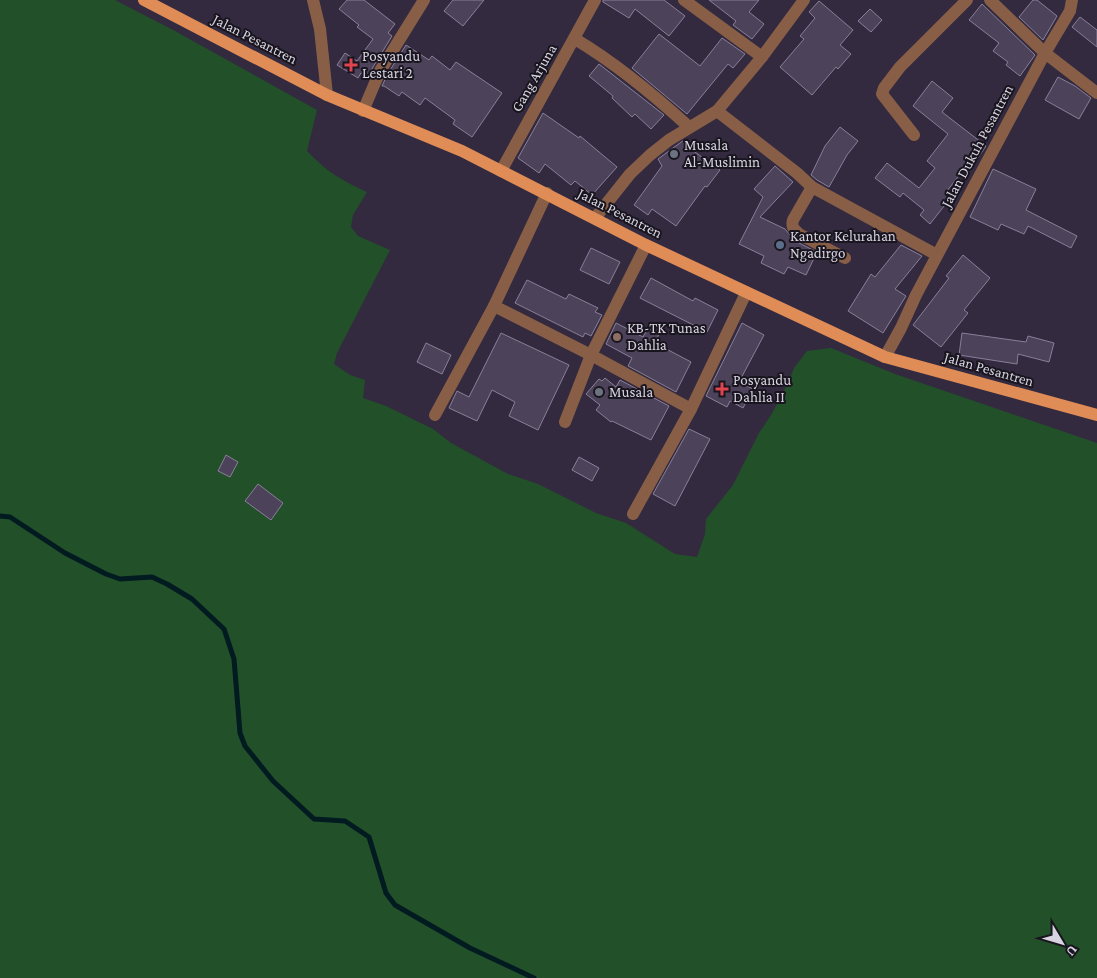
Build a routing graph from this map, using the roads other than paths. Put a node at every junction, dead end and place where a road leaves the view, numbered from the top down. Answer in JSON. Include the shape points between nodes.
{"nodes":[{"id":1,"x":144,"y":0,"type":"edge"},
{"id":2,"x":314,"y":0,"type":"edge"},
{"id":3,"x":424,"y":0,"type":"edge"},
{"id":4,"x":595,"y":0,"type":"edge"},
{"id":5,"x":684,"y":0,"type":"edge"},
{"id":6,"x":804,"y":0,"type":"edge"},
{"id":7,"x":968,"y":0,"type":"edge"},
{"id":8,"x":990,"y":0,"type":"edge"},
{"id":9,"x":1072,"y":0,"type":"edge"},
{"id":10,"x":574,"y":39,"type":"junction"},
{"id":11,"x":1045,"y":53,"type":"junction"},
{"id":12,"x":762,"y":56,"type":"junction"},
{"id":13,"x":1097,"y":93,"type":"edge"},
{"id":14,"x":327,"y":95,"type":"junction"},
{"id":15,"x":363,"y":111,"type":"junction"},
{"id":16,"x":716,"y":111,"type":"junction"},
{"id":17,"x":689,"y":127,"type":"junction"},
{"id":18,"x":914,"y":135,"type":"dead end"},
{"id":19,"x":502,"y":171,"type":"junction"},
{"id":20,"x":812,"y":188,"type":"junction"},
{"id":21,"x":547,"y":193,"type":"junction"},
{"id":22,"x":595,"y":218,"type":"junction"},
{"id":23,"x":646,"y":245,"type":"junction"},
{"id":24,"x":937,"y":255,"type":"junction"},
{"id":25,"x":845,"y":258,"type":"dead end"},
{"id":26,"x":746,"y":293,"type":"junction"},
{"id":27,"x":494,"y":306,"type":"junction"},
{"id":28,"x":591,"y":355,"type":"junction"},
{"id":29,"x":886,"y":357,"type":"junction"},
{"id":30,"x":691,"y":409,"type":"junction"},
{"id":31,"x":435,"y":415,"type":"dead end"},
{"id":32,"x":1097,"y":415,"type":"edge"},
{"id":33,"x":565,"y":422,"type":"dead end"},
{"id":34,"x":633,"y":514,"type":"dead end"}],
"edges":[{"from":1,"to":14,"type":"main road","name":"Jalan Pesantren"},
{"from":2,"to":14,"type":"street"},
{"from":3,"to":15,"type":"street","via":[[380,71]]},
{"from":4,"to":10,"type":"street","name":"Gang Arjuna"},
{"from":5,"to":12,"type":"street"},
{"from":6,"to":12,"type":"street"},
{"from":7,"to":18,"type":"street","via":[[900,67],[884,88],[882,94],[886,101]]},
{"from":8,"to":11,"type":"street"},
{"from":9,"to":11,"type":"street","name":"Jalan Dukuh Pesantren","via":[[1070,11]]},
{"from":10,"to":17,"type":"street","via":[[611,61]]},
{"from":10,"to":19,"type":"street","name":"Gang Arjuna"},
{"from":11,"to":13,"type":"street"},
{"from":11,"to":24,"type":"street","name":"Jalan Dukuh Pesantren"},
{"from":12,"to":16,"type":"street"},
{"from":14,"to":15,"type":"main road","name":"Jalan Pesantren"},
{"from":15,"to":19,"type":"main road","name":"Jalan Pesantren","via":[[462,151]]},
{"from":16,"to":17,"type":"street"},
{"from":16,"to":20,"type":"street"},
{"from":17,"to":22,"type":"street","via":[[630,174]]},
{"from":19,"to":21,"type":"main road","name":"Jalan Pesantren"},
{"from":20,"to":24,"type":"street"},
{"from":20,"to":25,"type":"street","via":[[792,224],[793,228]]},
{"from":21,"to":22,"type":"main road","name":"Jalan Pesantren"},
{"from":21,"to":27,"type":"street"},
{"from":22,"to":23,"type":"main road","name":"Jalan Pesantren"},
{"from":23,"to":26,"type":"main road","name":"Jalan Pesantren"},
{"from":23,"to":28,"type":"street"},
{"from":24,"to":29,"type":"street","name":"Jalan Dukuh Pesantren"},
{"from":26,"to":29,"type":"main road","name":"Jalan Pesantren"},
{"from":26,"to":30,"type":"street"},
{"from":27,"to":28,"type":"street"},
{"from":27,"to":31,"type":"street"},
{"from":28,"to":30,"type":"street"},
{"from":28,"to":33,"type":"street"},
{"from":29,"to":32,"type":"main road","name":"Jalan Pesantren"},
{"from":30,"to":34,"type":"street"}]}
